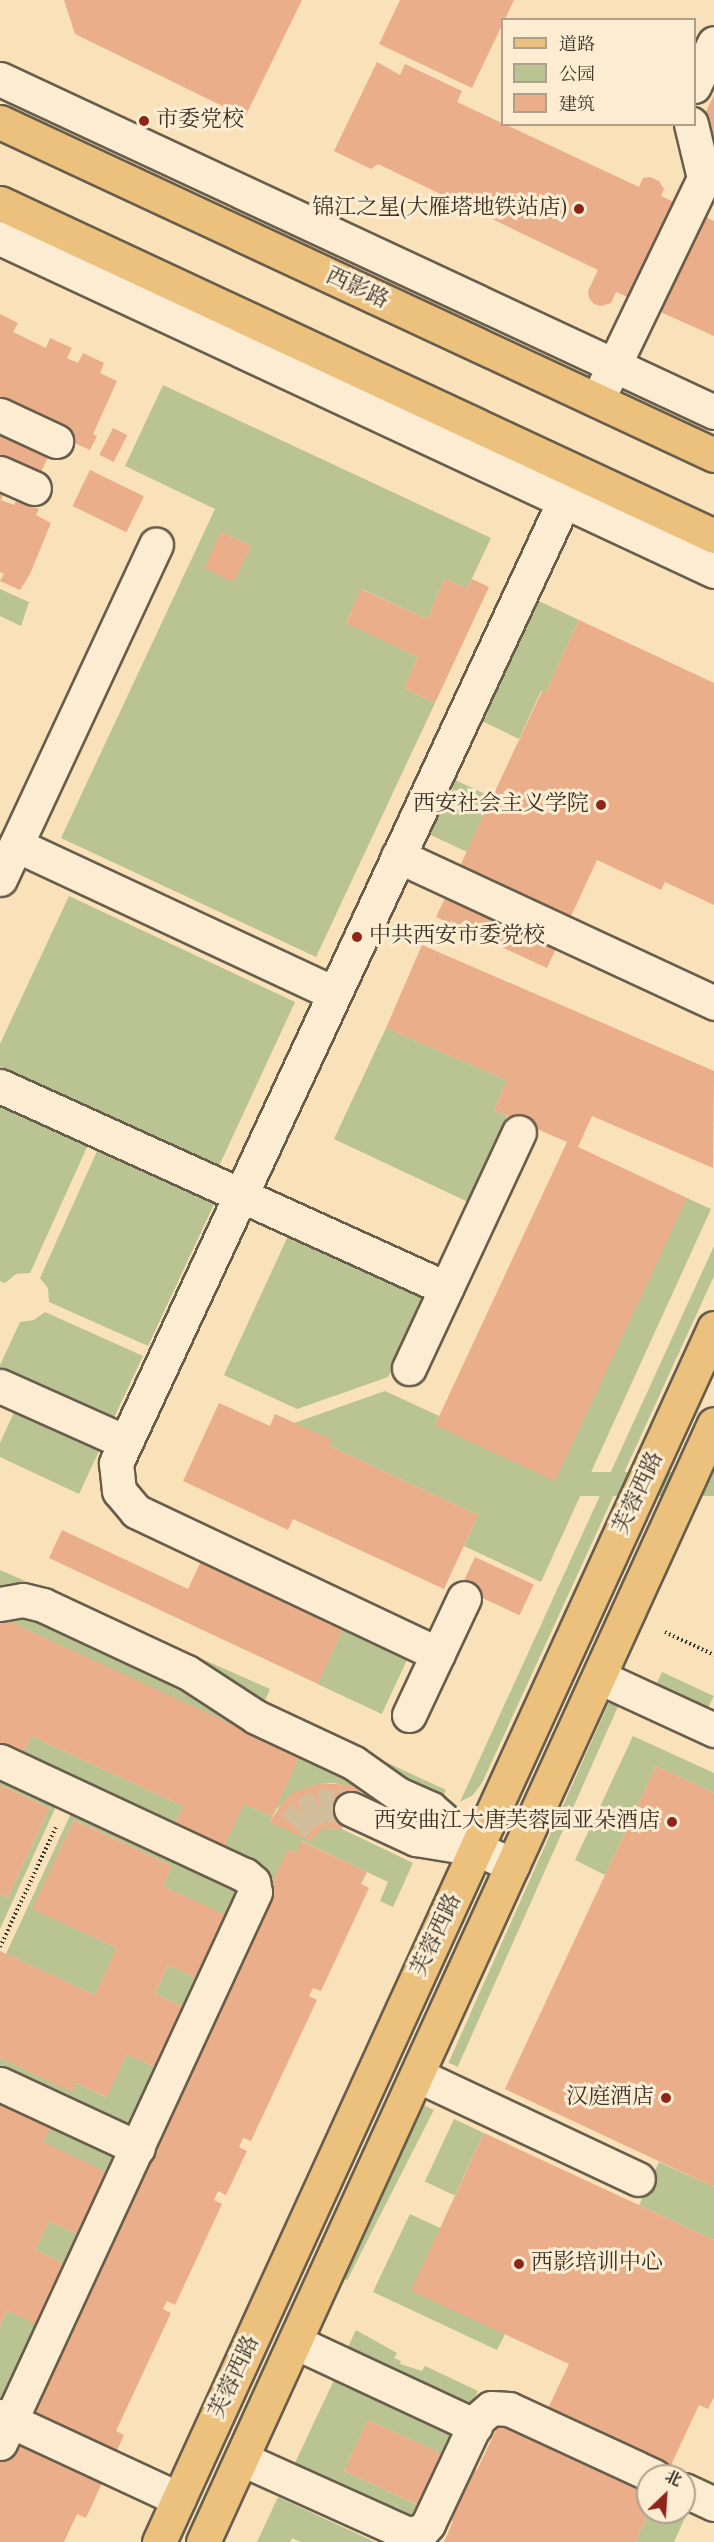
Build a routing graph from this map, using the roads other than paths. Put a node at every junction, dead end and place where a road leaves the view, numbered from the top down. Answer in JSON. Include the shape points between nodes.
{"nodes":[{"id":1,"x":714,"y":43,"type":"edge"},
{"id":2,"x":0,"y":79,"type":"edge"},
{"id":3,"x":696,"y":82,"type":"edge"},
{"id":4,"x":0,"y":122,"type":"edge"},
{"id":5,"x":691,"y":126,"type":"edge"},
{"id":6,"x":0,"y":203,"type":"edge"},
{"id":7,"x":702,"y":212,"type":"edge"},
{"id":8,"x":0,"y":238,"type":"edge"},
{"id":9,"x":614,"y":365,"type":"junction"},
{"id":10,"x":597,"y":401,"type":"junction"},
{"id":11,"x":714,"y":412,"type":"edge"},
{"id":12,"x":0,"y":416,"type":"edge"},
{"id":13,"x":56,"y":441,"type":"dead end"},
{"id":14,"x":714,"y":455,"type":"edge"},
{"id":15,"x":0,"y":472,"type":"edge"},
{"id":16,"x":571,"y":487,"type":"junction"},
{"id":17,"x":34,"y":488,"type":"dead end"},
{"id":18,"x":714,"y":536,"type":"edge"},
{"id":19,"x":156,"y":545,"type":"dead end"},
{"id":20,"x":714,"y":571,"type":"edge"},
{"id":21,"x":16,"y":845,"type":"junction"},
{"id":22,"x":398,"y":856,"type":"junction"},
{"id":23,"x":0,"y":879,"type":"edge"},
{"id":24,"x":334,"y":993,"type":"junction"},
{"id":25,"x":714,"y":1003,"type":"edge"},
{"id":26,"x":0,"y":1086,"type":"edge"},
{"id":27,"x":519,"y":1132,"type":"dead end"},
{"id":28,"x":240,"y":1195,"type":"junction"},
{"id":29,"x":446,"y":1288,"type":"junction"},
{"id":30,"x":714,"y":1328,"type":"edge"},
{"id":31,"x":409,"y":1368,"type":"dead end"},
{"id":32,"x":0,"y":1386,"type":"edge"},
{"id":33,"x":714,"y":1424,"type":"edge"},
{"id":34,"x":122,"y":1449,"type":"junction"},
{"id":35,"x":464,"y":1598,"type":"dead end"},
{"id":36,"x":0,"y":1604,"type":"edge"},
{"id":37,"x":438,"y":1653,"type":"junction"},
{"id":38,"x":599,"y":1677,"type":"junction"},
{"id":39,"x":409,"y":1715,"type":"dead end"},
{"id":40,"x":714,"y":1730,"type":"edge"},
{"id":41,"x":0,"y":1761,"type":"edge"},
{"id":42,"x":351,"y":1809,"type":"tunnel mouth"},
{"id":43,"x":477,"y":1849,"type":"junction"},
{"id":44,"x":513,"y":1865,"type":"junction"},
{"id":45,"x":417,"y":2075,"type":"junction"},
{"id":46,"x":0,"y":2084,"type":"edge"},
{"id":47,"x":138,"y":2148,"type":"junction"},
{"id":48,"x":638,"y":2179,"type":"dead end"},
{"id":49,"x":295,"y":2342,"type":"junction"},
{"id":50,"x":475,"y":2426,"type":"junction"},
{"id":51,"x":3,"y":2427,"type":"edge"},
{"id":52,"x":242,"y":2458,"type":"junction"},
{"id":53,"x":636,"y":2468,"type":"edge"},
{"id":54,"x":696,"y":2496,"type":"edge"},
{"id":55,"x":179,"y":2499,"type":"junction"},
{"id":56,"x":714,"y":2504,"type":"edge"},
{"id":57,"x":159,"y":2542,"type":"edge"},
{"id":58,"x":203,"y":2542,"type":"edge"}],
"edges":[{"from":1,"to":3,"type":"street"},
{"from":2,"to":9,"type":"street"},
{"from":4,"to":10,"type":"main road","name":"西影路"},
{"from":5,"to":7,"type":"street","via":[[704,178]]},
{"from":6,"to":16,"type":"main road"},
{"from":7,"to":9,"type":"street"},
{"from":8,"to":16,"type":"street"},
{"from":9,"to":10,"type":"street"},
{"from":9,"to":11,"type":"street"},
{"from":10,"to":14,"type":"main road","name":"西影路"},
{"from":12,"to":13,"type":"street"},
{"from":15,"to":17,"type":"street"},
{"from":16,"to":18,"type":"main road"},
{"from":16,"to":20,"type":"street"},
{"from":16,"to":22,"type":"street"},
{"from":19,"to":21,"type":"street"},
{"from":21,"to":23,"type":"street"},
{"from":21,"to":24,"type":"street"},
{"from":22,"to":24,"type":"street"},
{"from":22,"to":25,"type":"street"},
{"from":24,"to":28,"type":"street"},
{"from":26,"to":28,"type":"street"},
{"from":27,"to":29,"type":"street"},
{"from":28,"to":29,"type":"street"},
{"from":28,"to":34,"type":"street"},
{"from":29,"to":31,"type":"street"},
{"from":30,"to":43,"type":"main road","name":"芙蓉西路"},
{"from":32,"to":34,"type":"street"},
{"from":33,"to":38,"type":"main road","name":"芙蓉西路"},
{"from":34,"to":37,"type":"street","via":[[115,1473],[119,1491],[136,1511]]},
{"from":35,"to":37,"type":"street"},
{"from":36,"to":43,"type":"street","via":[[23,1600],[43,1605],[187,1672],[256,1717],[354,1763],[398,1794],[430,1809]]},
{"from":37,"to":39,"type":"street"},
{"from":38,"to":40,"type":"street"},
{"from":38,"to":44,"type":"main road","name":"芙蓉西路"},
{"from":41,"to":47,"type":"street","via":[[253,1882],[255,1892]]},
{"from":42,"to":43,"type":"street","via":[[416,1839]]},
{"from":43,"to":44,"type":"street"},
{"from":43,"to":55,"type":"main road","name":"芙蓉西路"},
{"from":44,"to":45,"type":"main road","name":"芙蓉西路"},
{"from":45,"to":48,"type":"street"},
{"from":45,"to":49,"type":"main road","name":"芙蓉西路"},
{"from":46,"to":47,"type":"street"},
{"from":47,"to":51,"type":"street"},
{"from":49,"to":50,"type":"street"},
{"from":49,"to":52,"type":"main road","name":"芙蓉西路"},
{"from":50,"to":52,"type":"street","via":[[428,2524],[413,2534],[399,2532]]},
{"from":50,"to":53,"type":"street","via":[[483,2412],[491,2408],[509,2409]]},
{"from":51,"to":55,"type":"street"},
{"from":52,"to":58,"type":"main road","name":"芙蓉西路"},
{"from":54,"to":56,"type":"street"},
{"from":55,"to":57,"type":"main road","name":"芙蓉西路"}]}
